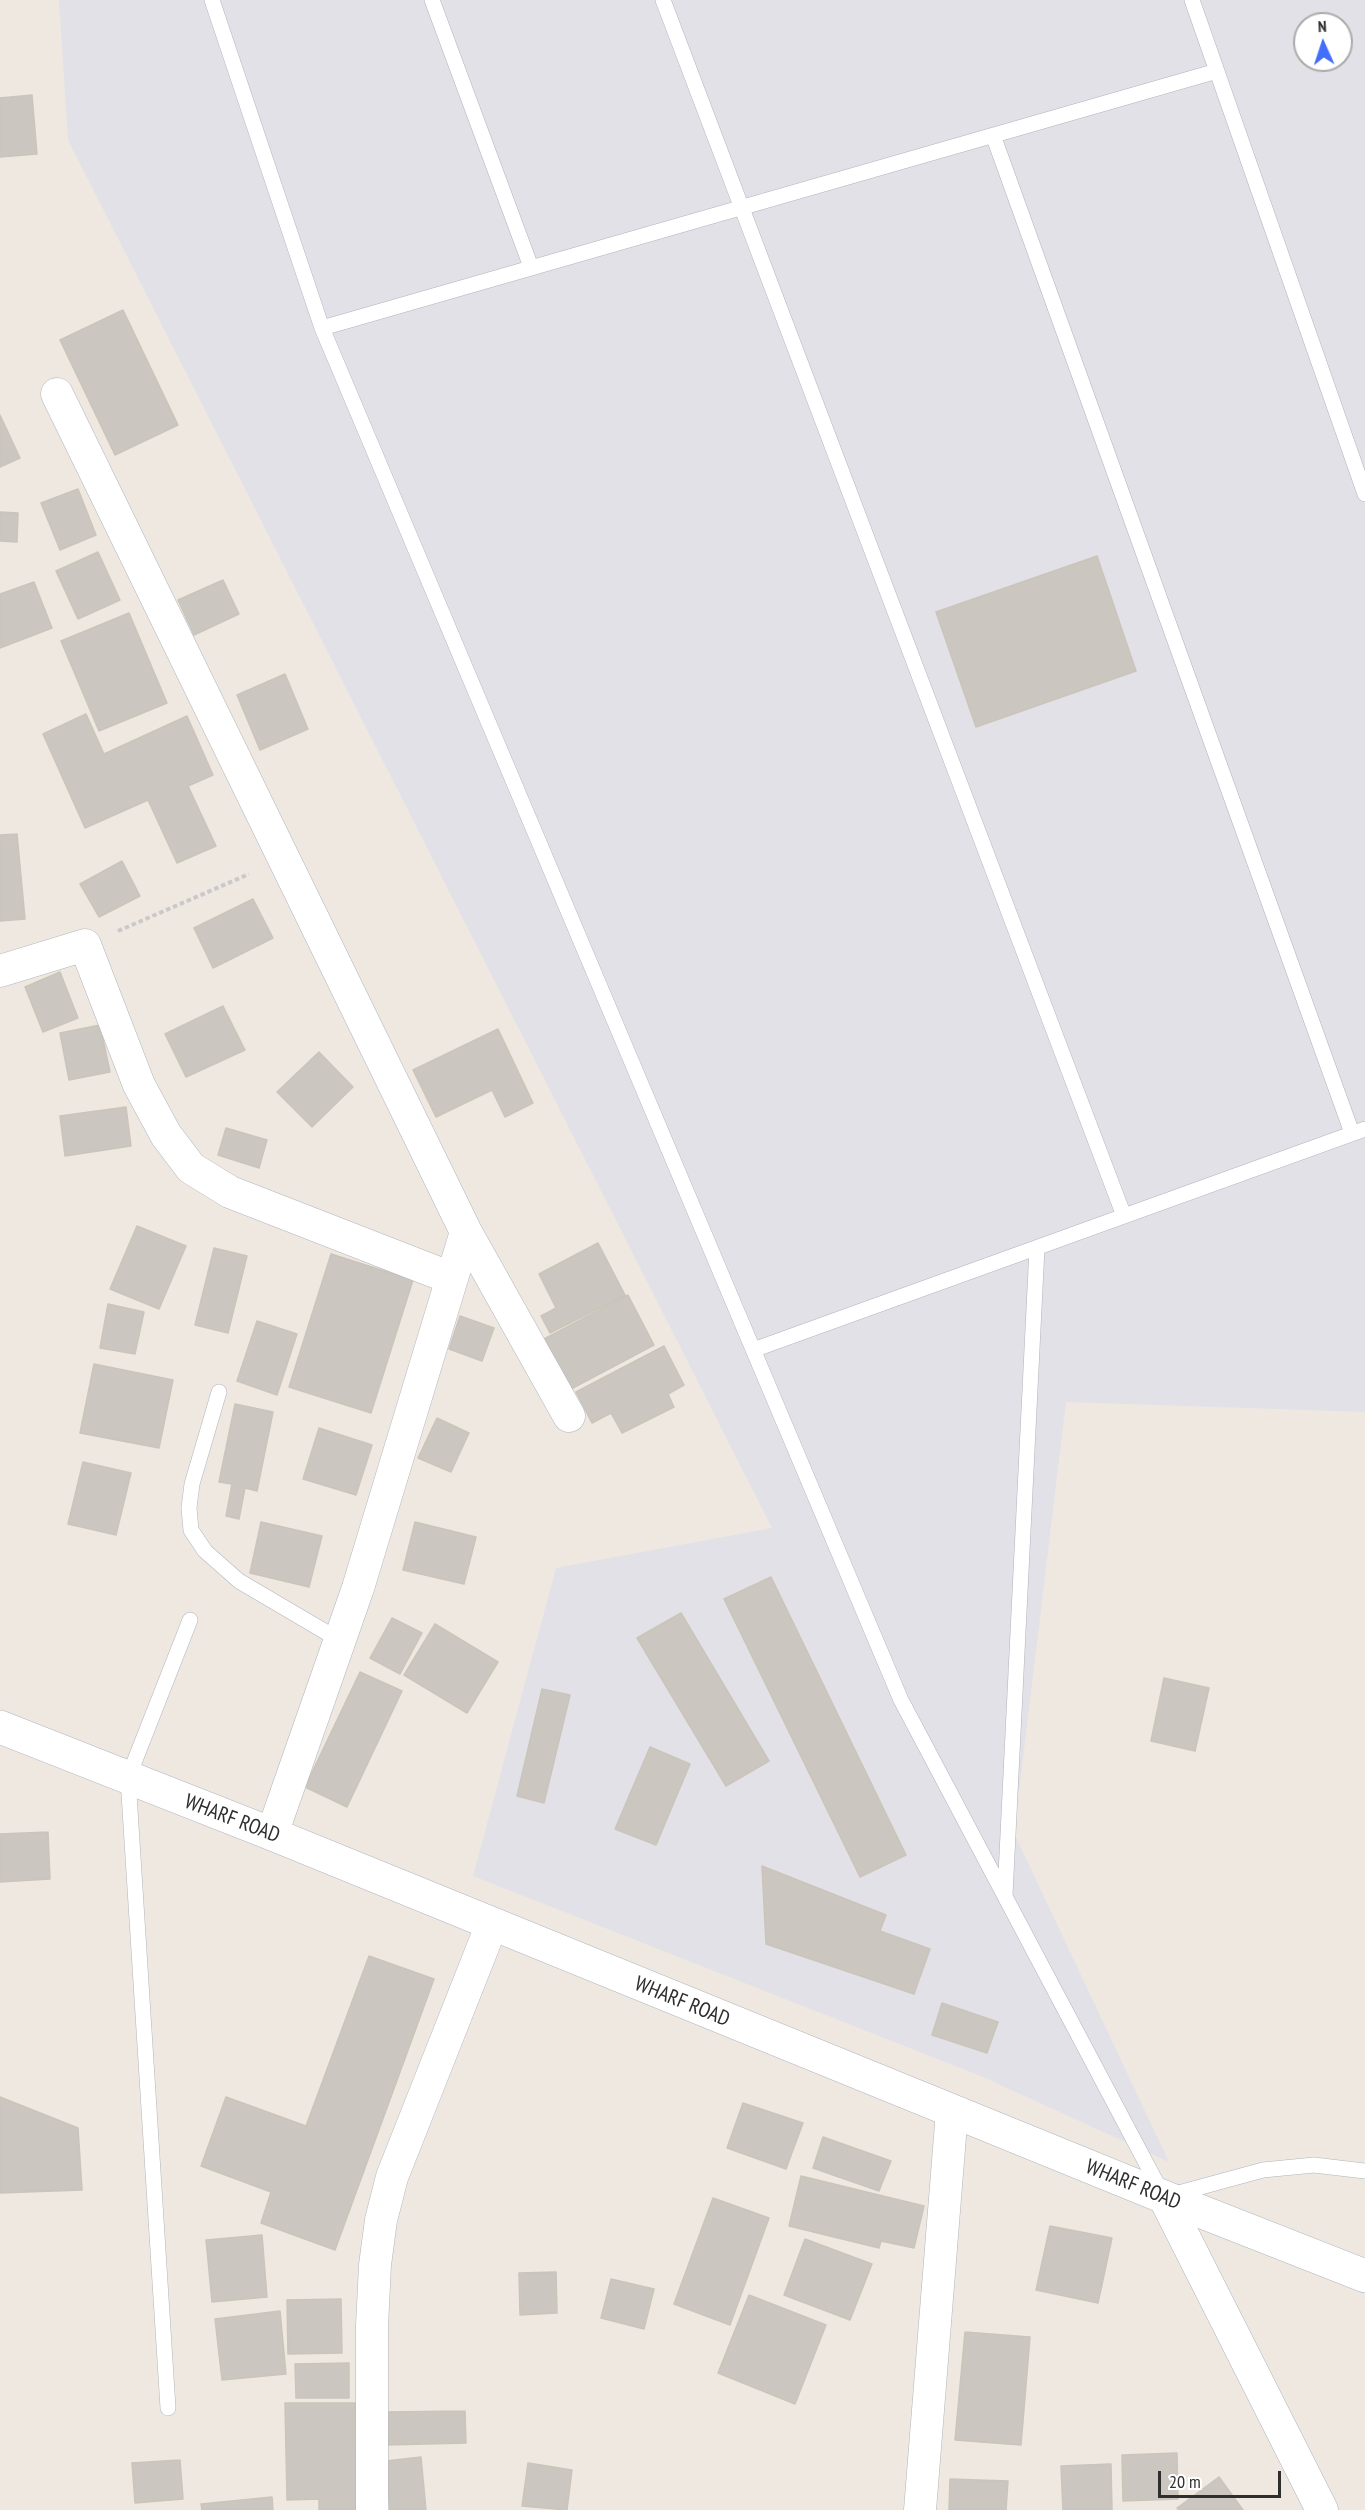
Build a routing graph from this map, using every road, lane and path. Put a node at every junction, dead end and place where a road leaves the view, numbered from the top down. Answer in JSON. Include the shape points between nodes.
{"nodes":[{"id":1,"x":212,"y":0,"type":"edge"},
{"id":2,"x":432,"y":0,"type":"edge"},
{"id":3,"x":663,"y":0,"type":"edge"},
{"id":4,"x":1192,"y":0,"type":"edge"},
{"id":5,"x":1217,"y":71,"type":"junction"},
{"id":6,"x":993,"y":135,"type":"junction"},
{"id":7,"x":740,"y":208,"type":"junction"},
{"id":8,"x":531,"y":267,"type":"junction"},
{"id":9,"x":322,"y":328,"type":"junction"},
{"id":10,"x":57,"y":394,"type":"dead end"},
{"id":11,"x":1365,"y":494,"type":"edge"},
{"id":12,"x":284,"y":859,"type":"junction"},
{"id":13,"x":85,"y":945,"type":"junction"},
{"id":14,"x":0,"y":971,"type":"edge"},
{"id":15,"x":1359,"y":1131,"type":"edge"},
{"id":16,"x":1124,"y":1216,"type":"junction"},
{"id":17,"x":466,"y":1232,"type":"junction"},
{"id":18,"x":1037,"y":1248,"type":"junction"},
{"id":19,"x":451,"y":1278,"type":"junction"},
{"id":20,"x":753,"y":1350,"type":"junction"},
{"id":21,"x":219,"y":1392,"type":"dead end"},
{"id":22,"x":569,"y":1416,"type":"dead end"},
{"id":23,"x":190,"y":1620,"type":"dead end"},
{"id":24,"x":341,"y":1641,"type":"junction"},
{"id":25,"x":0,"y":1727,"type":"edge"},
{"id":26,"x":128,"y":1778,"type":"junction"},
{"id":27,"x":272,"y":1834,"type":"junction"},
{"id":28,"x":1005,"y":1895,"type":"junction"},
{"id":29,"x":492,"y":1924,"type":"junction"},
{"id":30,"x":952,"y":2111,"type":"junction"},
{"id":31,"x":1365,"y":2170,"type":"edge"},
{"id":32,"x":1164,"y":2197,"type":"junction"},
{"id":33,"x":1365,"y":2276,"type":"edge"},
{"id":34,"x":168,"y":2408,"type":"dead end"},
{"id":35,"x":372,"y":2510,"type":"edge"},
{"id":36,"x":920,"y":2510,"type":"edge"},
{"id":37,"x":1322,"y":2510,"type":"edge"}],
"edges":[{"from":1,"to":9,"type":"lane"},
{"from":2,"to":8,"type":"lane"},
{"from":3,"to":7,"type":"lane"},
{"from":4,"to":5,"type":"lane"},
{"from":5,"to":6,"type":"lane"},
{"from":5,"to":11,"type":"lane"},
{"from":6,"to":7,"type":"lane"},
{"from":6,"to":15,"type":"lane"},
{"from":7,"to":8,"type":"lane"},
{"from":7,"to":16,"type":"lane"},
{"from":8,"to":9,"type":"lane"},
{"from":9,"to":20,"type":"lane"},
{"from":10,"to":12,"type":"street"},
{"from":12,"to":13,"type":"path"},
{"from":12,"to":17,"type":"street"},
{"from":13,"to":14,"type":"street"},
{"from":13,"to":19,"type":"street","via":[[139,1085],[166,1135],[191,1168],[230,1192]]},
{"from":15,"to":16,"type":"lane"},
{"from":16,"to":18,"type":"lane"},
{"from":17,"to":19,"type":"street"},
{"from":17,"to":22,"type":"street"},
{"from":18,"to":20,"type":"lane"},
{"from":18,"to":28,"type":"lane"},
{"from":19,"to":24,"type":"street"},
{"from":20,"to":28,"type":"lane","via":[[901,1700]]},
{"from":21,"to":24,"type":"lane","via":[[192,1484],[190,1530],[205,1551],[239,1581]]},
{"from":23,"to":26,"type":"lane"},
{"from":24,"to":27,"type":"street"},
{"from":25,"to":26,"type":"main road","name":"WHARF ROAD"},
{"from":26,"to":27,"type":"main road","name":"WHARF ROAD"},
{"from":26,"to":34,"type":"lane"},
{"from":27,"to":29,"type":"main road","name":"WHARF ROAD"},
{"from":28,"to":32,"type":"lane"},
{"from":29,"to":30,"type":"main road","name":"WHARF ROAD"},
{"from":29,"to":35,"type":"street","via":[[392,2177],[381,2220],[372,2326]]},
{"from":30,"to":32,"type":"main road","name":"WHARF ROAD"},
{"from":30,"to":36,"type":"street"},
{"from":31,"to":32,"type":"lane","via":[[1314,2165],[1263,2170]]},
{"from":32,"to":33,"type":"main road","name":"WHARF ROAD"},
{"from":32,"to":37,"type":"street"}]}
